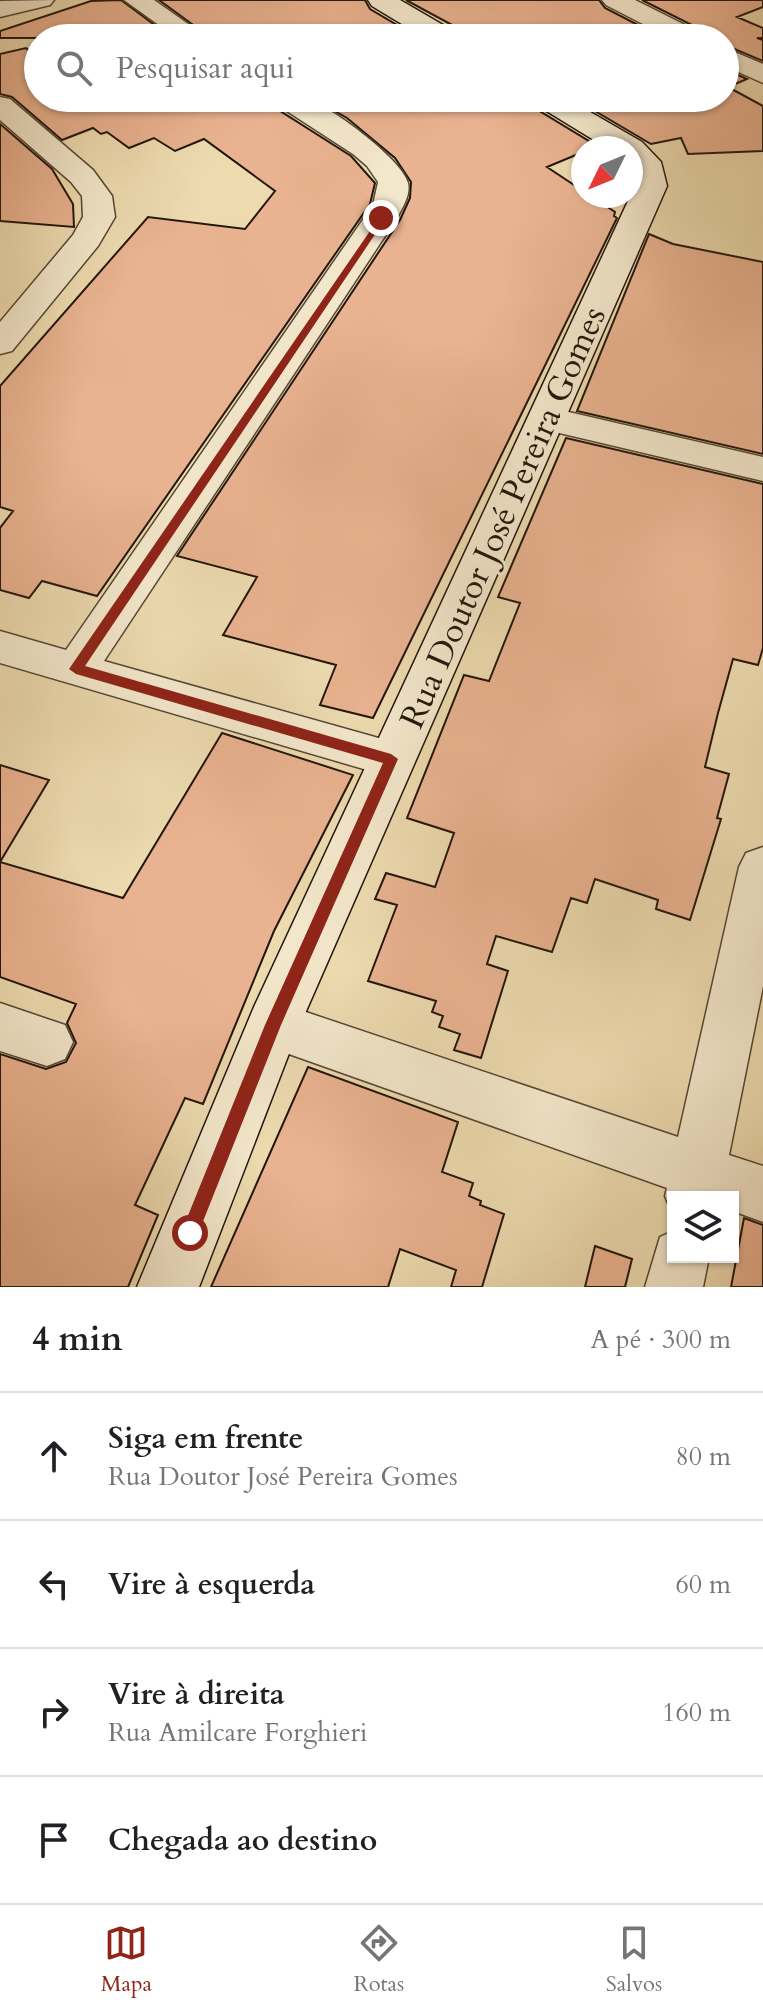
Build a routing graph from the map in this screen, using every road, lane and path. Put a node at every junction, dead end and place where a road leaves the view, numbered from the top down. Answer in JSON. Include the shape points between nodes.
{"nodes":[{"id":1,"x":41,"y":0,"type":"edge"},
{"id":2,"x":137,"y":0,"type":"edge"},
{"id":3,"x":381,"y":0,"type":"edge"},
{"id":4,"x":615,"y":0,"type":"edge"},
{"id":5,"x":0,"y":9,"type":"edge"},
{"id":6,"x":174,"y":24,"type":"edge"},
{"id":7,"x":421,"y":24,"type":"edge"},
{"id":8,"x":662,"y":24,"type":"edge"},
{"id":9,"x":739,"y":63,"type":"edge"},
{"id":10,"x":763,"y":75,"type":"edge"},
{"id":11,"x":0,"y":105,"type":"edge"},
{"id":12,"x":307,"y":112,"type":"edge"},
{"id":13,"x":568,"y":112,"type":"edge"},
{"id":14,"x":608,"y":136,"type":"edge"},
{"id":15,"x":643,"y":160,"type":"edge"},
{"id":16,"x":643,"y":204,"type":"edge"},
{"id":17,"x":641,"y":208,"type":"edge"},
{"id":18,"x":16,"y":304,"type":"edge"},
{"id":19,"x":0,"y":344,"type":"edge"},
{"id":20,"x":547,"y":419,"type":"junction"},
{"id":21,"x":763,"y":469,"type":"edge"},
{"id":22,"x":0,"y":647,"type":"edge"},
{"id":23,"x":76,"y":669,"type":"junction"},
{"id":24,"x":391,"y":759,"type":"junction"},
{"id":25,"x":763,"y":867,"type":"edge"},
{"id":26,"x":273,"y":1025,"type":"junction"},
{"id":27,"x":695,"y":1183,"type":"edge"},
{"id":28,"x":763,"y":1194,"type":"edge"},
{"id":29,"x":679,"y":1263,"type":"edge"},
{"id":30,"x":168,"y":1287,"type":"edge"},
{"id":31,"x":674,"y":1287,"type":"edge"}],
"edges":[{"from":1,"to":5,"type":"street"},
{"from":2,"to":6,"type":"street"},
{"from":3,"to":7,"type":"main road"},
{"from":4,"to":8,"type":"street"},
{"from":9,"to":10,"type":"street"},
{"from":11,"to":18,"type":"street","via":[[82,176],[97,196],[99,217],[87,239]]},
{"from":12,"to":23,"type":"street","via":[[378,159],[393,180],[392,196]]},
{"from":13,"to":14,"type":"main road","name":"Rua Doutor José Pereira Gomes"},
{"from":15,"to":16,"type":"main road","name":"Rua Doutor José Pereira Gomes","via":[[651,186]]},
{"from":17,"to":20,"type":"main road","name":"Rua Doutor José Pereira Gomes"},
{"from":18,"to":19,"type":"street"},
{"from":20,"to":21,"type":"street"},
{"from":20,"to":24,"type":"main road","name":"Rua Doutor José Pereira Gomes"},
{"from":22,"to":23,"type":"street"},
{"from":23,"to":24,"type":"street"},
{"from":24,"to":26,"type":"main road","name":"Rua Doutor José Pereira Gomes"},
{"from":25,"to":27,"type":"street"},
{"from":26,"to":27,"type":"street"},
{"from":26,"to":30,"type":"main road","name":"Rua Doutor José Pereira Gomes"},
{"from":27,"to":28,"type":"street"},
{"from":29,"to":31,"type":"street"}]}
